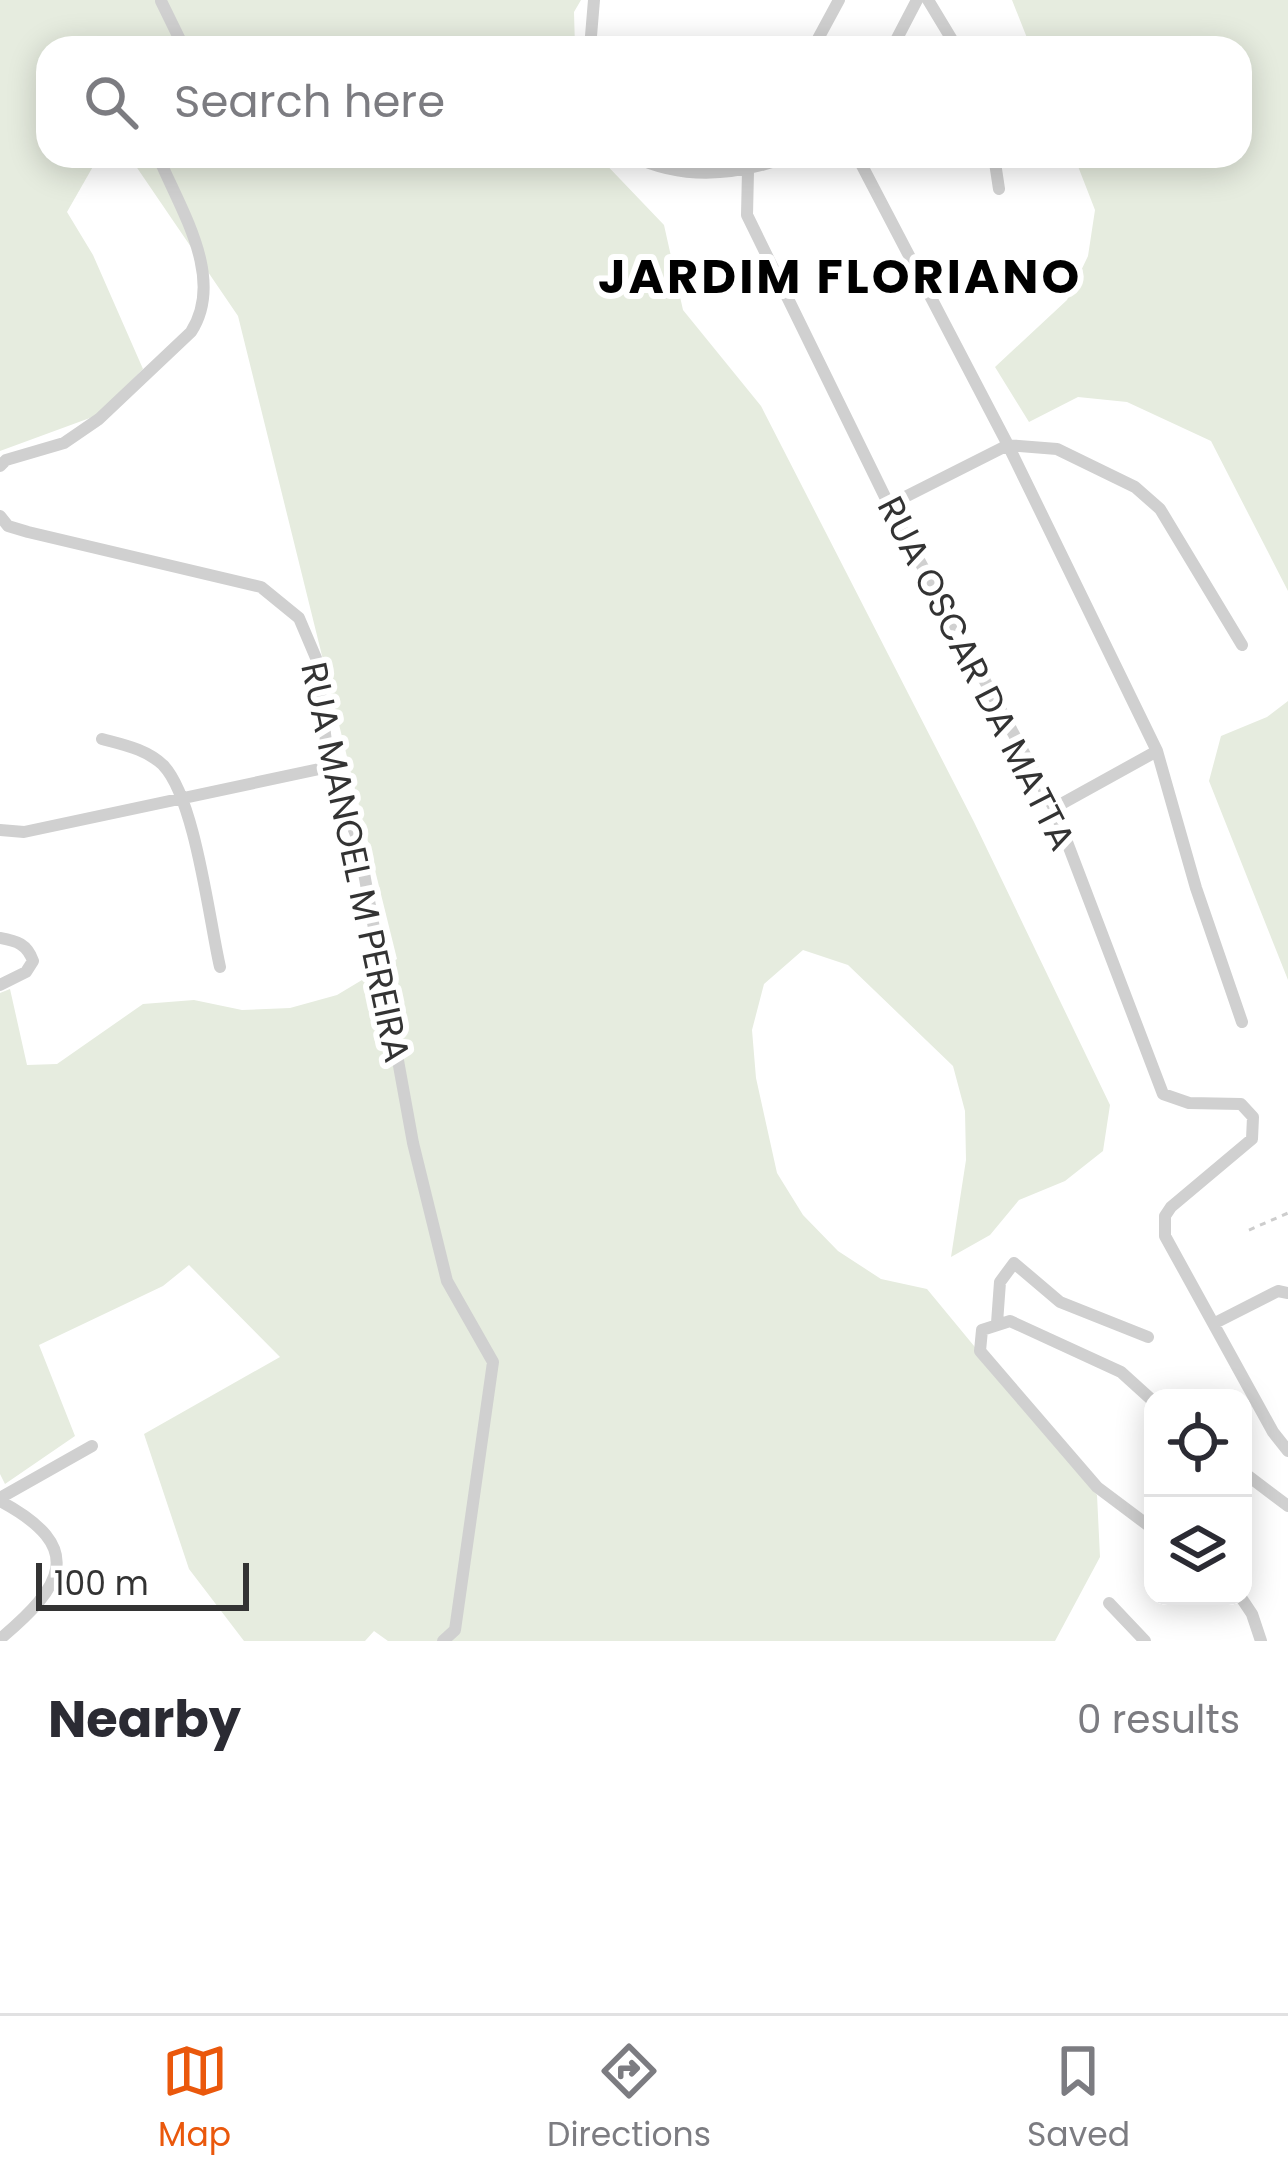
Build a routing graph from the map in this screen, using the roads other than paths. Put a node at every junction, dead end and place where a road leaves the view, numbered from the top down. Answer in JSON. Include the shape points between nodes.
{"nodes":[{"id":1,"x":594,"y":0,"type":"edge"},
{"id":2,"x":839,"y":0,"type":"edge"},
{"id":3,"x":917,"y":0,"type":"edge"},
{"id":4,"x":928,"y":0,"type":"edge"},
{"id":5,"x":161,"y":1,"type":"edge"},
{"id":6,"x":178,"y":36,"type":"edge"},
{"id":7,"x":591,"y":36,"type":"edge"},
{"id":8,"x":820,"y":36,"type":"edge"},
{"id":9,"x":898,"y":36,"type":"edge"},
{"id":10,"x":950,"y":36,"type":"edge"},
{"id":11,"x":163,"y":168,"type":"edge"},
{"id":12,"x":672,"y":168,"type":"edge"},
{"id":13,"x":756,"y":168,"type":"edge"},
{"id":14,"x":863,"y":168,"type":"edge"},
{"id":15,"x":996,"y":168,"type":"edge"},
{"id":16,"x":748,"y":171,"type":"junction"},
{"id":17,"x":999,"y":189,"type":"dead end"},
{"id":18,"x":1007,"y":445,"type":"junction"},
{"id":19,"x":0,"y":466,"type":"edge"},
{"id":20,"x":890,"y":505,"type":"junction"},
{"id":21,"x":0,"y":516,"type":"edge"},
{"id":22,"x":1242,"y":645,"type":"dead end"},
{"id":23,"x":102,"y":739,"type":"dead end"},
{"id":24,"x":1157,"y":751,"type":"junction"},
{"id":25,"x":329,"y":767,"type":"junction"},
{"id":26,"x":183,"y":798,"type":"junction"},
{"id":27,"x":1054,"y":808,"type":"junction"},
{"id":28,"x":0,"y":830,"type":"edge"},
{"id":29,"x":0,"y":938,"type":"edge"},
{"id":30,"x":220,"y":967,"type":"dead end"},
{"id":31,"x":0,"y":985,"type":"edge"},
{"id":32,"x":1242,"y":1022,"type":"dead end"},
{"id":33,"x":1288,"y":1293,"type":"edge"},
{"id":34,"x":997,"y":1323,"type":"junction"},
{"id":35,"x":1215,"y":1323,"type":"junction"},
{"id":36,"x":1148,"y":1337,"type":"dead end"},
{"id":37,"x":1144,"y":1393,"type":"edge"},
{"id":38,"x":92,"y":1446,"type":"dead end"},
{"id":39,"x":1288,"y":1451,"type":"edge"},
{"id":40,"x":1252,"y":1479,"type":"edge"},
{"id":41,"x":0,"y":1499,"type":"edge"},
{"id":42,"x":1288,"y":1506,"type":"edge"},
{"id":43,"x":1144,"y":1522,"type":"edge"},
{"id":44,"x":1109,"y":1603,"type":"dead end"},
{"id":45,"x":1246,"y":1605,"type":"edge"},
{"id":46,"x":0,"y":1639,"type":"edge"},
{"id":47,"x":443,"y":1641,"type":"edge"},
{"id":48,"x":1145,"y":1641,"type":"edge"},
{"id":49,"x":1262,"y":1641,"type":"edge"}],
"edges":[{"from":1,"to":7,"type":"street"},
{"from":2,"to":8,"type":"street"},
{"from":3,"to":9,"type":"street"},
{"from":4,"to":10,"type":"street"},
{"from":5,"to":6,"type":"street"},
{"from":11,"to":19,"type":"street","via":[[201,264],[201,315],[99,418],[64,443]]},
{"from":12,"to":16,"type":"street"},
{"from":13,"to":16,"type":"street"},
{"from":14,"to":18,"type":"street"},
{"from":15,"to":17,"type":"street"},
{"from":16,"to":20,"type":"street","name":"RUA OSCAR DA MATTA","via":[[747,215]]},
{"from":18,"to":20,"type":"street"},
{"from":18,"to":22,"type":"street","via":[[1057,449],[1148,498]]},
{"from":18,"to":24,"type":"street"},
{"from":20,"to":27,"type":"street","name":"RUA OSCAR DA MATTA"},
{"from":21,"to":25,"type":"street","name":"RUA MANOEL M PEREIRA","via":[[28,532],[261,587],[279,599],[299,617],[316,658]]},
{"from":23,"to":26,"type":"street","via":[[141,749],[164,766]]},
{"from":24,"to":27,"type":"street"},
{"from":24,"to":32,"type":"street"},
{"from":25,"to":26,"type":"street"},
{"from":25,"to":47,"type":"street","name":"RUA MANOEL M PEREIRA","via":[[358,840],[413,1143],[447,1281],[493,1362],[455,1630]]},
{"from":26,"to":28,"type":"street","via":[[24,832]]},
{"from":26,"to":30,"type":"street"},
{"from":27,"to":35,"type":"street","name":"RUA OSCAR DA MATTA","via":[[1163,1094],[1241,1104],[1253,1118],[1252,1138],[1165,1216],[1165,1236]]},
{"from":29,"to":31,"type":"street","via":[[28,949],[33,961]]},
{"from":33,"to":35,"type":"street"},
{"from":34,"to":36,"type":"street","via":[[1000,1282],[1013,1263],[1060,1302]]},
{"from":34,"to":37,"type":"street","via":[[1010,1321],[1121,1372]]},
{"from":34,"to":43,"type":"street","via":[[982,1330],[980,1351],[1097,1487]]},
{"from":35,"to":39,"type":"street","name":"RUA OSCAR DA MATTA"},
{"from":38,"to":41,"type":"street"},
{"from":40,"to":42,"type":"street"},
{"from":41,"to":46,"type":"street","via":[[32,1518],[57,1568],[40,1606]]},
{"from":44,"to":48,"type":"street"},
{"from":45,"to":49,"type":"street"}]}
